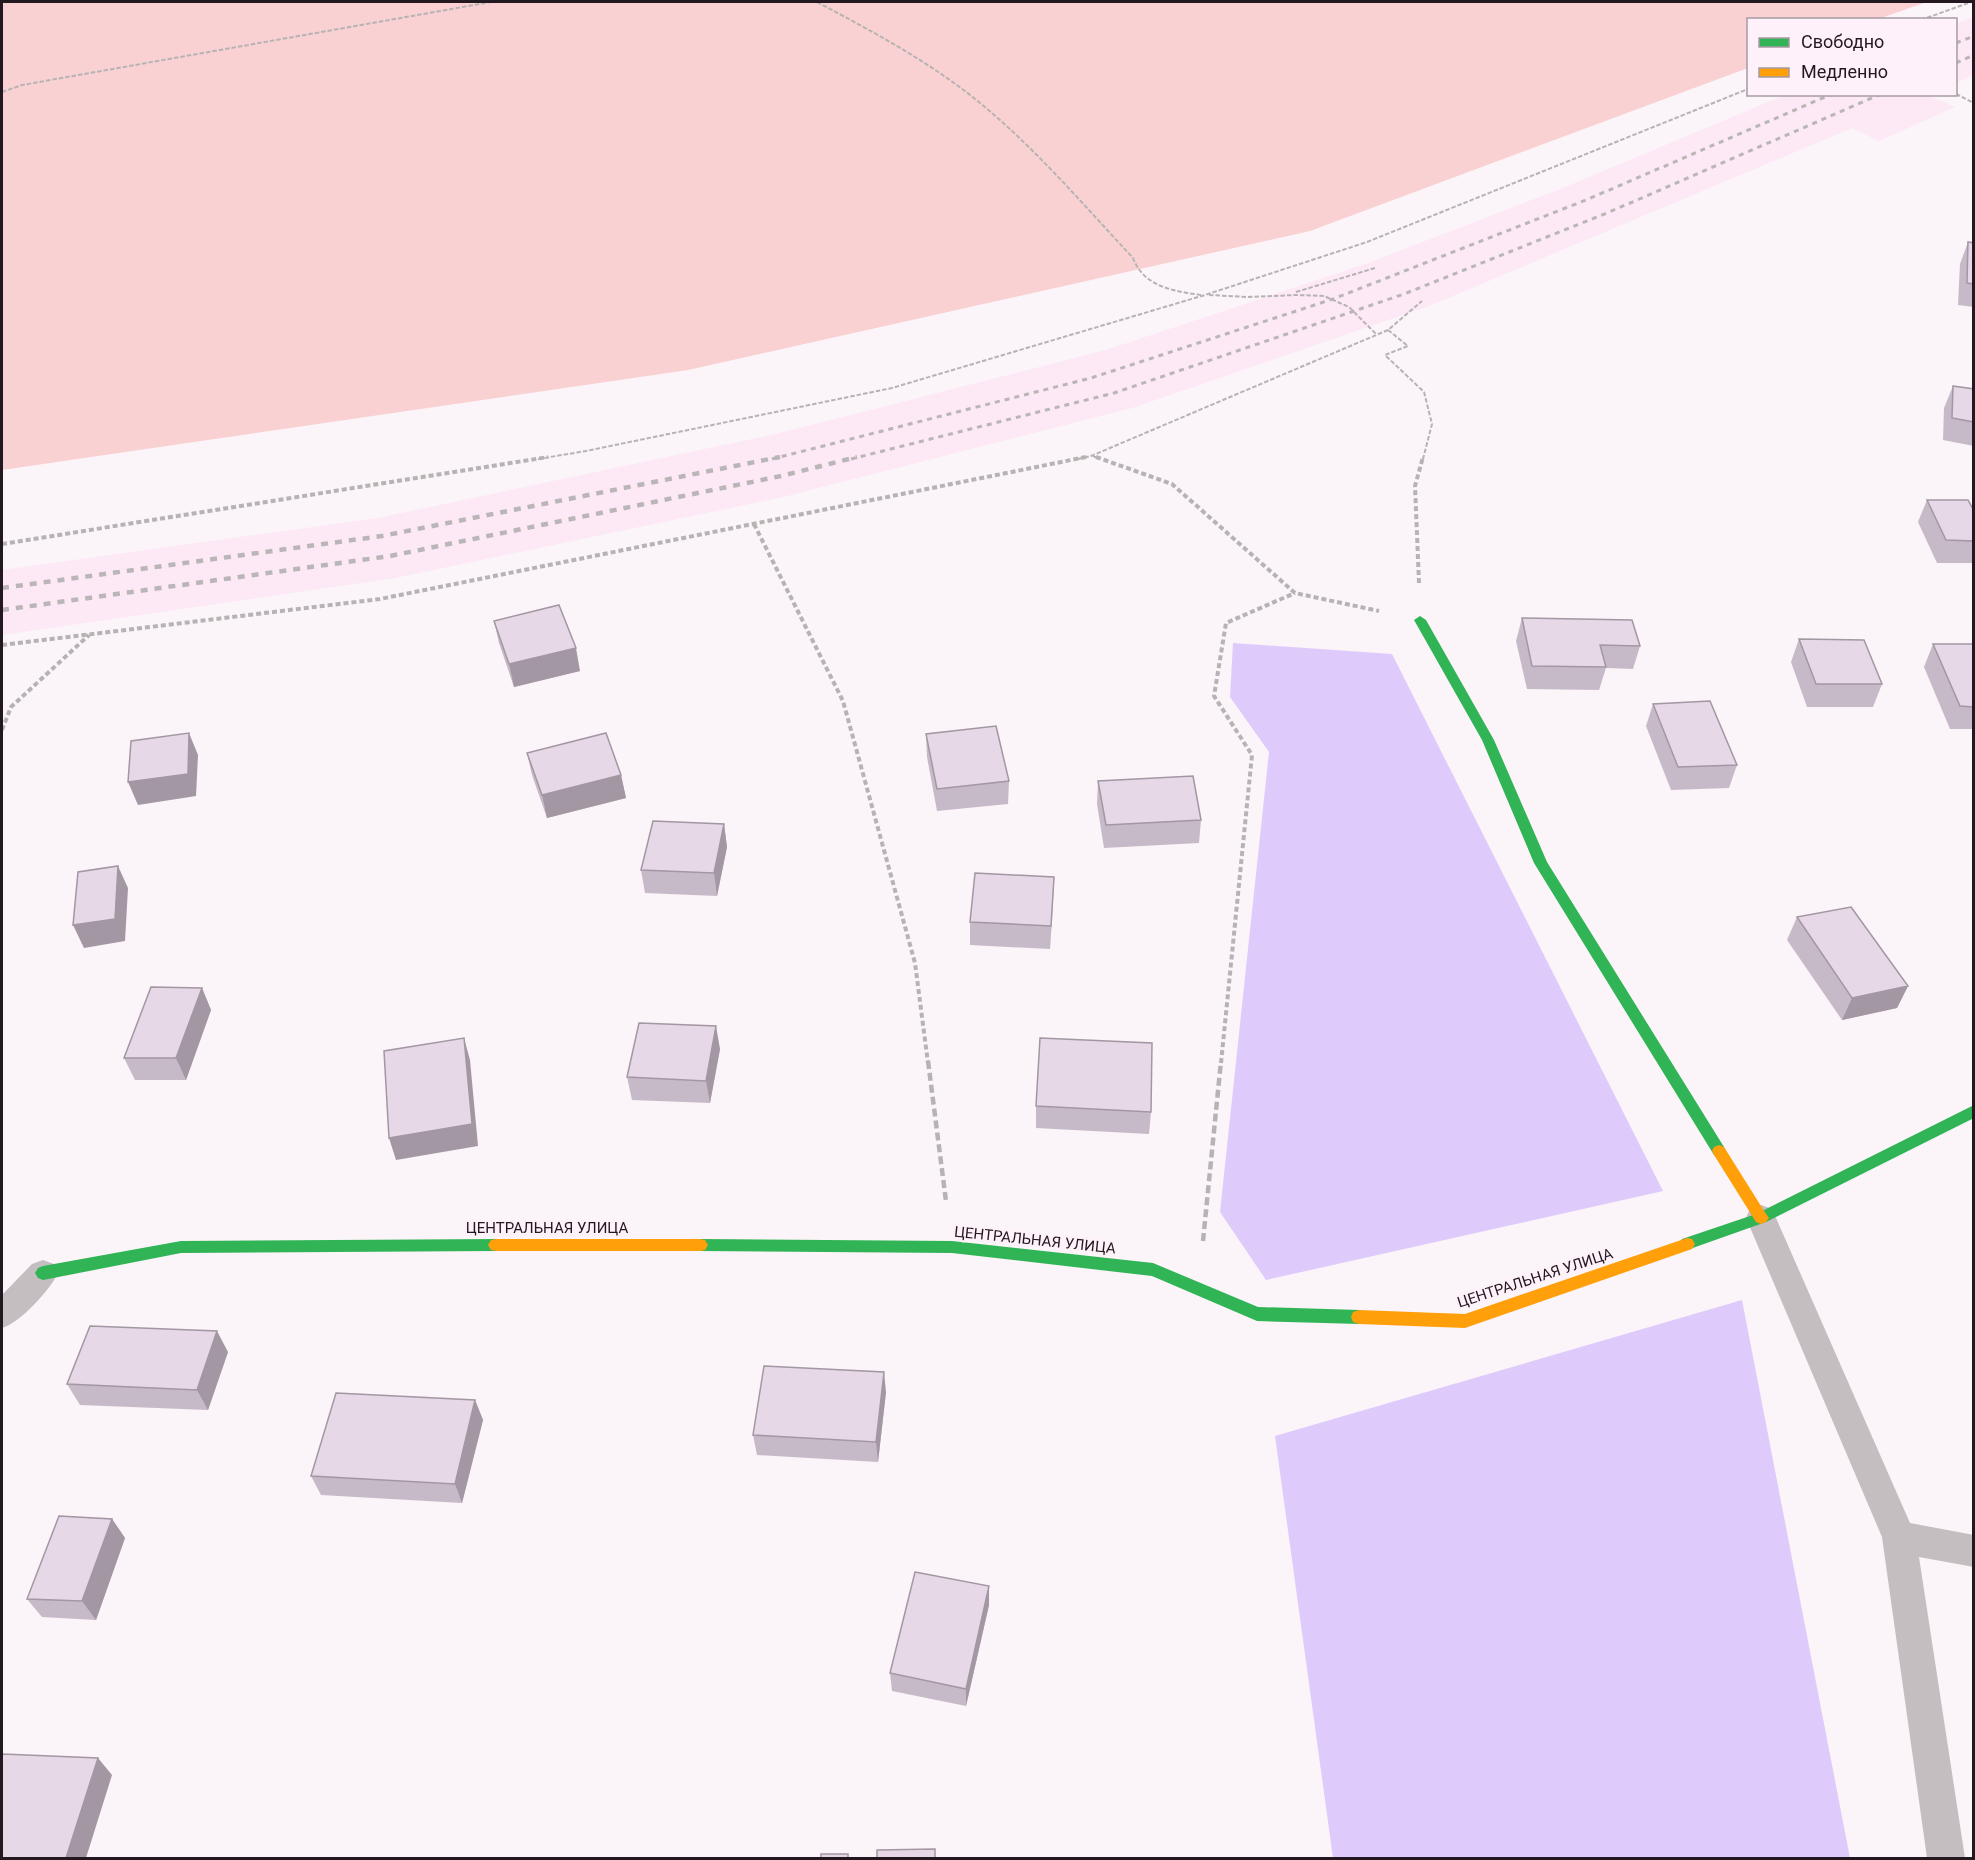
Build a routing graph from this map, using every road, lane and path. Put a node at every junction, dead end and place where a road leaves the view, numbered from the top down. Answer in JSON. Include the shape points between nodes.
{"nodes":[{"id":1,"x":491,"y":2,"type":"edge"},
{"id":2,"x":817,"y":2,"type":"edge"},
{"id":3,"x":1971,"y":2,"type":"edge"},
{"id":4,"x":1927,"y":18,"type":"edge"},
{"id":5,"x":1747,"y":91,"type":"edge"},
{"id":6,"x":2,"y":92,"type":"edge"},
{"id":7,"x":1957,"y":94,"type":"edge"},
{"id":8,"x":1974,"y":103,"type":"edge"},
{"id":9,"x":1375,"y":268,"type":"dead end"},
{"id":10,"x":1292,"y":294,"type":"junction"},
{"id":11,"x":1205,"y":295,"type":"junction"},
{"id":12,"x":1422,"y":302,"type":"dead end"},
{"id":13,"x":1389,"y":330,"type":"junction"},
{"id":14,"x":1376,"y":334,"type":"junction"},
{"id":15,"x":1091,"y":456,"type":"junction"},
{"id":16,"x":754,"y":524,"type":"junction"},
{"id":17,"x":2,"y":544,"type":"edge"},
{"id":18,"x":1295,"y":593,"type":"junction"},
{"id":19,"x":1420,"y":620,"type":"junction"},
{"id":20,"x":90,"y":634,"type":"junction"},
{"id":21,"x":2,"y":645,"type":"edge"},
{"id":22,"x":2,"y":730,"type":"edge"},
{"id":23,"x":1974,"y":1111,"type":"edge"},
{"id":24,"x":1761,"y":1218,"type":"junction"},
{"id":25,"x":952,"y":1247,"type":"junction"},
{"id":26,"x":43,"y":1273,"type":"joint"},
{"id":27,"x":1198,"y":1289,"type":"junction"},
{"id":28,"x":2,"y":1315,"type":"edge"},
{"id":29,"x":1899,"y":1537,"type":"junction"},
{"id":30,"x":1974,"y":1551,"type":"edge"},
{"id":31,"x":1946,"y":1858,"type":"edge"}],
"edges":[{"from":1,"to":6,"type":"path","via":[[22,85]]},
{"from":2,"to":11,"type":"path","via":[[956,84],[1051,171],[1133,258],[1136,270],[1154,284]]},
{"from":3,"to":4,"type":"path"},
{"from":5,"to":11,"type":"path","via":[[1367,242]]},
{"from":7,"to":8,"type":"path"},
{"from":9,"to":10,"type":"path"},
{"from":10,"to":11,"type":"path"},
{"from":10,"to":14,"type":"path","via":[[1324,294],[1356,312]]},
{"from":11,"to":17,"type":"path","via":[[892,388],[597,449]]},
{"from":12,"to":13,"type":"path"},
{"from":13,"to":14,"type":"path"},
{"from":13,"to":19,"type":"path","via":[[1408,346],[1385,355],[1424,392],[1432,424],[1415,486]]},
{"from":14,"to":15,"type":"path"},
{"from":15,"to":16,"type":"path"},
{"from":15,"to":18,"type":"path","via":[[1172,484]]},
{"from":16,"to":20,"type":"path","via":[[380,599]]},
{"from":16,"to":25,"type":"path","via":[[843,701],[915,963]]},
{"from":18,"to":19,"type":"path"},
{"from":18,"to":27,"type":"path","via":[[1226,623],[1214,696],[1252,755]]},
{"from":19,"to":24,"type":"street","via":[[1488,740],[1541,863]]},
{"from":20,"to":21,"type":"path"},
{"from":20,"to":22,"type":"path","via":[[11,707]]},
{"from":23,"to":24,"type":"street","name":"ЦЕНТРАЛЬНАЯ УЛИЦА"},
{"from":24,"to":27,"type":"street","name":"ЦЕНТРАЛЬНАЯ УЛИЦА","via":[[1465,1322],[1257,1314]]},
{"from":24,"to":29,"type":"lane"},
{"from":25,"to":26,"type":"street","name":"ЦЕНТРАЛЬНАЯ УЛИЦА","via":[[182,1246]]},
{"from":25,"to":27,"type":"street","name":"ЦЕНТРАЛЬНАЯ УЛИЦА","via":[[1153,1270]]},
{"from":26,"to":28,"type":"lane"},
{"from":29,"to":30,"type":"lane"},
{"from":29,"to":31,"type":"lane"}]}
